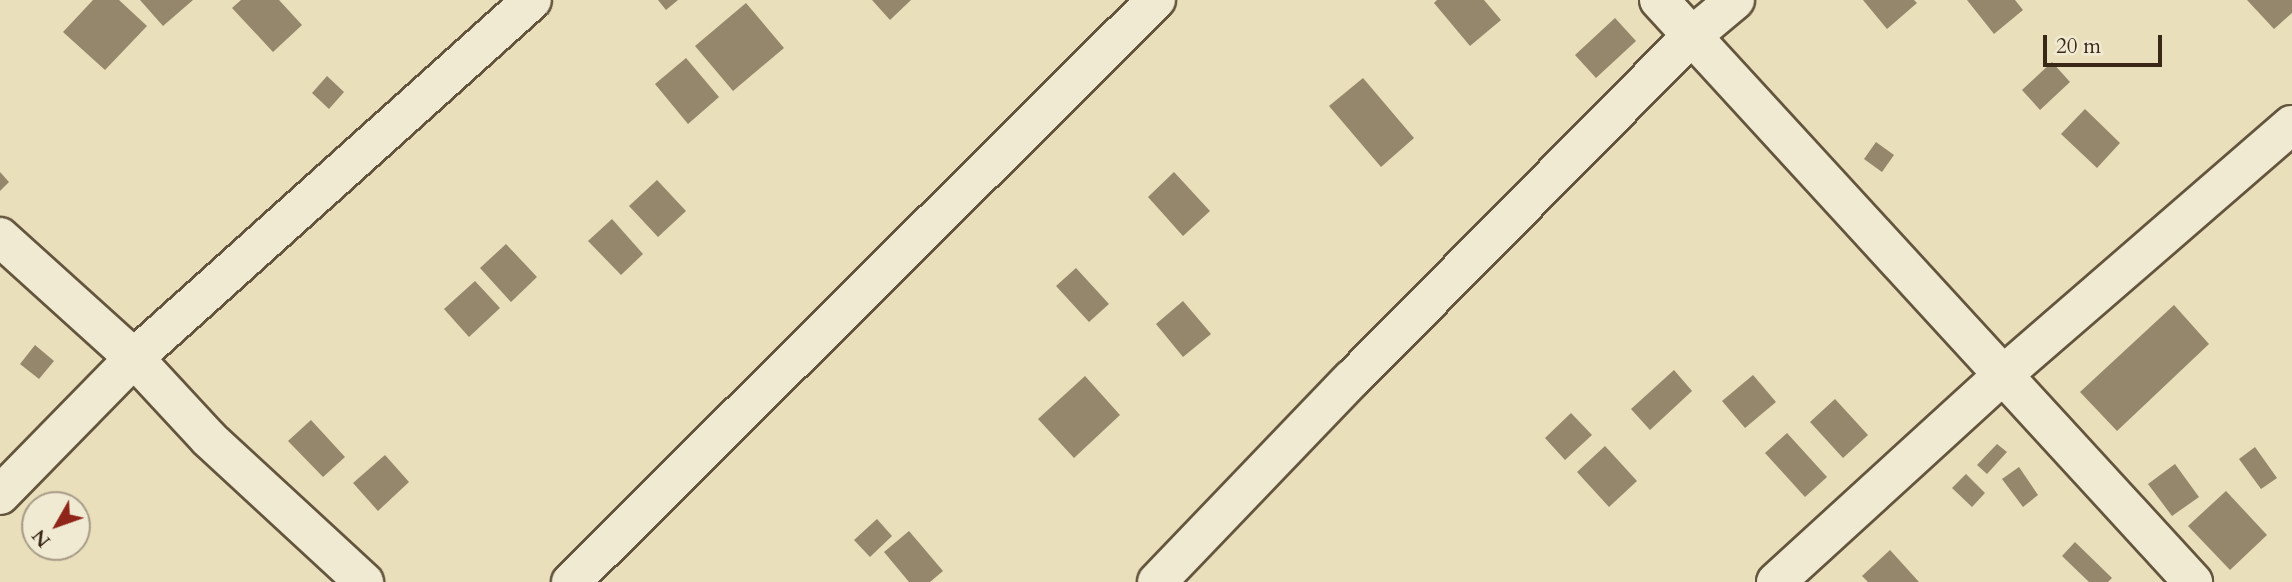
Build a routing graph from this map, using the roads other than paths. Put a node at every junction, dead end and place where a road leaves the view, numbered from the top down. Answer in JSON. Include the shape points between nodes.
{"nodes":[{"id":1,"x":533,"y":0,"type":"edge"},
{"id":2,"x":1156,"y":0,"type":"edge"},
{"id":3,"x":1659,"y":0,"type":"edge"},
{"id":4,"x":1735,"y":0,"type":"edge"},
{"id":5,"x":1692,"y":36,"type":"junction"},
{"id":6,"x":2292,"y":125,"type":"edge"},
{"id":7,"x":0,"y":237,"type":"edge"},
{"id":8,"x":134,"y":358,"type":"junction"},
{"id":9,"x":2003,"y":375,"type":"junction"},
{"id":10,"x":0,"y":495,"type":"edge"},
{"id":11,"x":364,"y":582,"type":"edge"},
{"id":12,"x":572,"y":582,"type":"edge"},
{"id":13,"x":1157,"y":582,"type":"edge"},
{"id":14,"x":1776,"y":582,"type":"edge"},
{"id":15,"x":2193,"y":582,"type":"edge"}],
"edges":[{"from":1,"to":8,"type":"street"},
{"from":2,"to":12,"type":"street"},
{"from":3,"to":5,"type":"street"},
{"from":4,"to":5,"type":"street"},
{"from":5,"to":9,"type":"street"},
{"from":5,"to":13,"type":"street"},
{"from":6,"to":9,"type":"street"},
{"from":7,"to":8,"type":"street"},
{"from":8,"to":10,"type":"street"},
{"from":8,"to":11,"type":"street","via":[[209,439]]},
{"from":9,"to":14,"type":"street"},
{"from":9,"to":15,"type":"street"}]}
